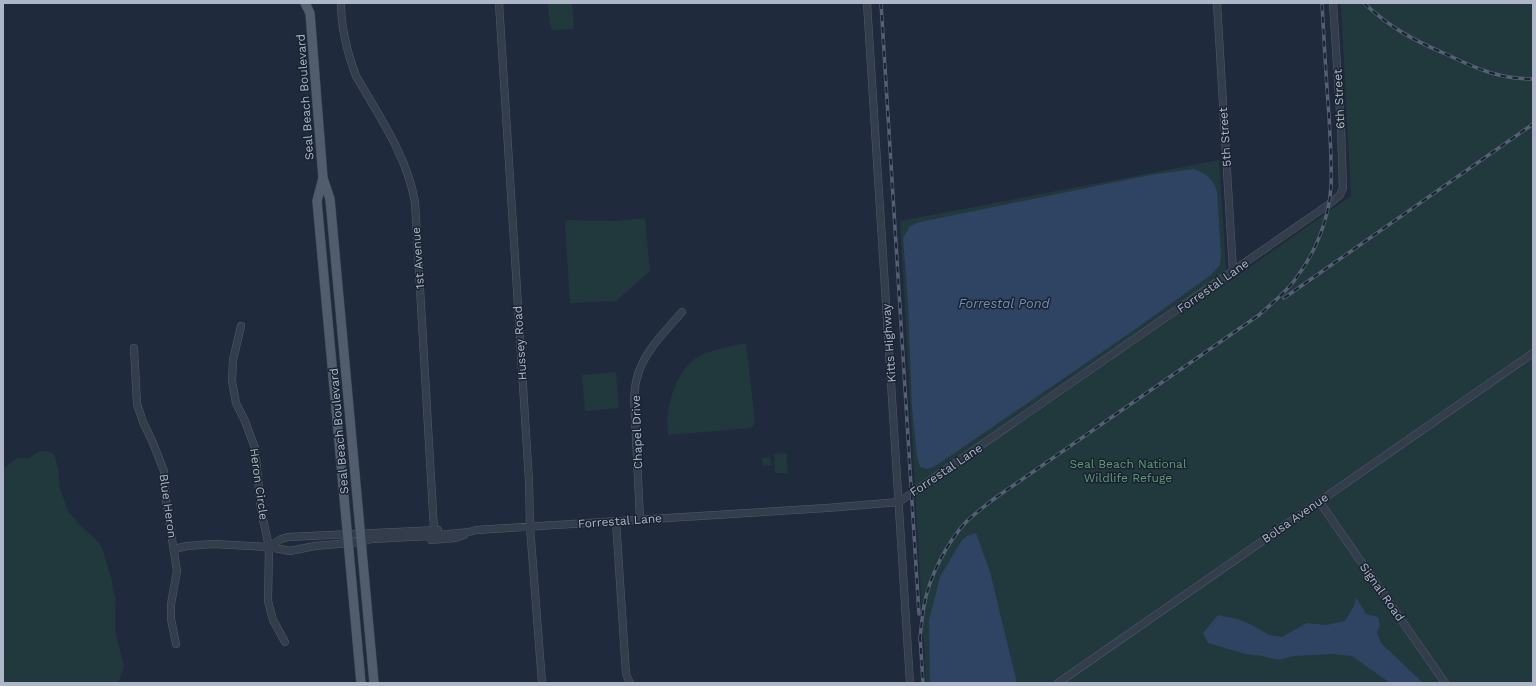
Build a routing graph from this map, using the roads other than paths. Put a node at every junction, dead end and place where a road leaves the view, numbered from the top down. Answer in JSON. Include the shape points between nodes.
{"nodes":[{"id":1,"x":305,"y":3,"type":"edge"},
{"id":2,"x":314,"y":3,"type":"edge"},
{"id":3,"x":341,"y":3,"type":"edge"},
{"id":4,"x":500,"y":3,"type":"edge"},
{"id":5,"x":867,"y":3,"type":"edge"},
{"id":6,"x":1217,"y":3,"type":"edge"},
{"id":7,"x":1333,"y":3,"type":"edge"},
{"id":8,"x":310,"y":14,"type":"junction"},
{"id":9,"x":323,"y":178,"type":"junction"},
{"id":10,"x":1340,"y":195,"type":"joint"},
{"id":11,"x":1233,"y":271,"type":"junction"},
{"id":12,"x":682,"y":312,"type":"dead end"},
{"id":13,"x":240,"y":326,"type":"dead end"},
{"id":14,"x":134,"y":348,"type":"dead end"},
{"id":15,"x":1533,"y":353,"type":"edge"},
{"id":16,"x":1319,"y":501,"type":"junction"},
{"id":17,"x":899,"y":502,"type":"junction"},
{"id":18,"x":640,"y":519,"type":"junction"},
{"id":19,"x":616,"y":521,"type":"junction"},
{"id":20,"x":530,"y":527,"type":"junction"},
{"id":21,"x":434,"y":530,"type":"junction"},
{"id":22,"x":472,"y":531,"type":"junction"},
{"id":23,"x":348,"y":534,"type":"junction"},
{"id":24,"x":361,"y":538,"type":"junction"},
{"id":25,"x":348,"y":544,"type":"junction"},
{"id":26,"x":269,"y":548,"type":"junction"},
{"id":27,"x":174,"y":549,"type":"junction"},
{"id":28,"x":285,"y":642,"type":"dead end"},
{"id":29,"x":176,"y":644,"type":"dead end"},
{"id":30,"x":361,"y":683,"type":"edge"},
{"id":31,"x":374,"y":683,"type":"edge"},
{"id":32,"x":542,"y":683,"type":"edge"},
{"id":33,"x":630,"y":683,"type":"edge"},
{"id":34,"x":910,"y":683,"type":"edge"},
{"id":35,"x":1058,"y":683,"type":"edge"},
{"id":36,"x":1445,"y":683,"type":"edge"}],
"edges":[{"from":1,"to":8,"type":"main road","name":"Seal Beach Boulevard"},
{"from":2,"to":8,"type":"main road","name":"Seal Beach Boulevard"},
{"from":3,"to":21,"type":"street","name":"1st Avenue","via":[[343,36],[356,76],[404,164],[415,202]]},
{"from":4,"to":20,"type":"street","name":"Hussey Road"},
{"from":5,"to":17,"type":"street","name":"Kitts Highway"},
{"from":6,"to":11,"type":"street","name":"5th Street"},
{"from":7,"to":10,"type":"street","name":"6th Street","via":[[1342,128],[1343,188]]},
{"from":8,"to":9,"type":"main road","name":"Seal Beach Boulevard"},
{"from":9,"to":23,"type":"main road","name":"Seal Beach Boulevard","via":[[317,201]]},
{"from":9,"to":24,"type":"main road","name":"Seal Beach Boulevard","via":[[330,199]]},
{"from":10,"to":11,"type":"street","name":"Forrestal Lane"},
{"from":11,"to":17,"type":"street","name":"Forrestal Lane"},
{"from":12,"to":18,"type":"street","name":"Chapel Drive","via":[[652,347],[642,363],[637,378],[634,397]]},
{"from":13,"to":26,"type":"street","name":"Heron Circle","via":[[233,360],[232,381],[236,403],[255,448],[261,510]]},
{"from":14,"to":27,"type":"street","name":"Blue Heron","via":[[137,404],[164,471]]},
{"from":15,"to":16,"type":"street","name":"Bolsa Avenue"},
{"from":16,"to":35,"type":"street","name":"Bolsa Avenue"},
{"from":16,"to":36,"type":"street","name":"Signal Road"},
{"from":17,"to":18,"type":"street","name":"Forrestal Lane"},
{"from":17,"to":34,"type":"street","name":"Kitts Highway"},
{"from":18,"to":19,"type":"street","name":"Forrestal Lane"},
{"from":19,"to":20,"type":"street","name":"Forrestal Lane"},
{"from":19,"to":33,"type":"street","via":[[626,674]]},
{"from":20,"to":22,"type":"street","name":"Forrestal Lane"},
{"from":20,"to":32,"type":"street","name":"Hussey Road"},
{"from":21,"to":22,"type":"street","name":"Forrestal Lane","via":[[469,528]]},
{"from":21,"to":24,"type":"street","name":"Forrestal Lane"},
{"from":22,"to":24,"type":"street","name":"Forrestal Lane","via":[[417,537]]},
{"from":23,"to":24,"type":"street"},
{"from":23,"to":25,"type":"main road","name":"Seal Beach Boulevard"},
{"from":23,"to":26,"type":"street","via":[[288,538]]},
{"from":24,"to":25,"type":"street"},
{"from":24,"to":31,"type":"main road","name":"Seal Beach Boulevard"},
{"from":25,"to":26,"type":"street","via":[[290,551]]},
{"from":25,"to":30,"type":"main road","name":"Seal Beach Boulevard"},
{"from":26,"to":27,"type":"street","via":[[213,544]]},
{"from":26,"to":28,"type":"street","name":"Heron Circle","via":[[268,601],[273,620]]},
{"from":27,"to":29,"type":"street","name":"Blue Heron","via":[[177,571],[171,619]]}]}
